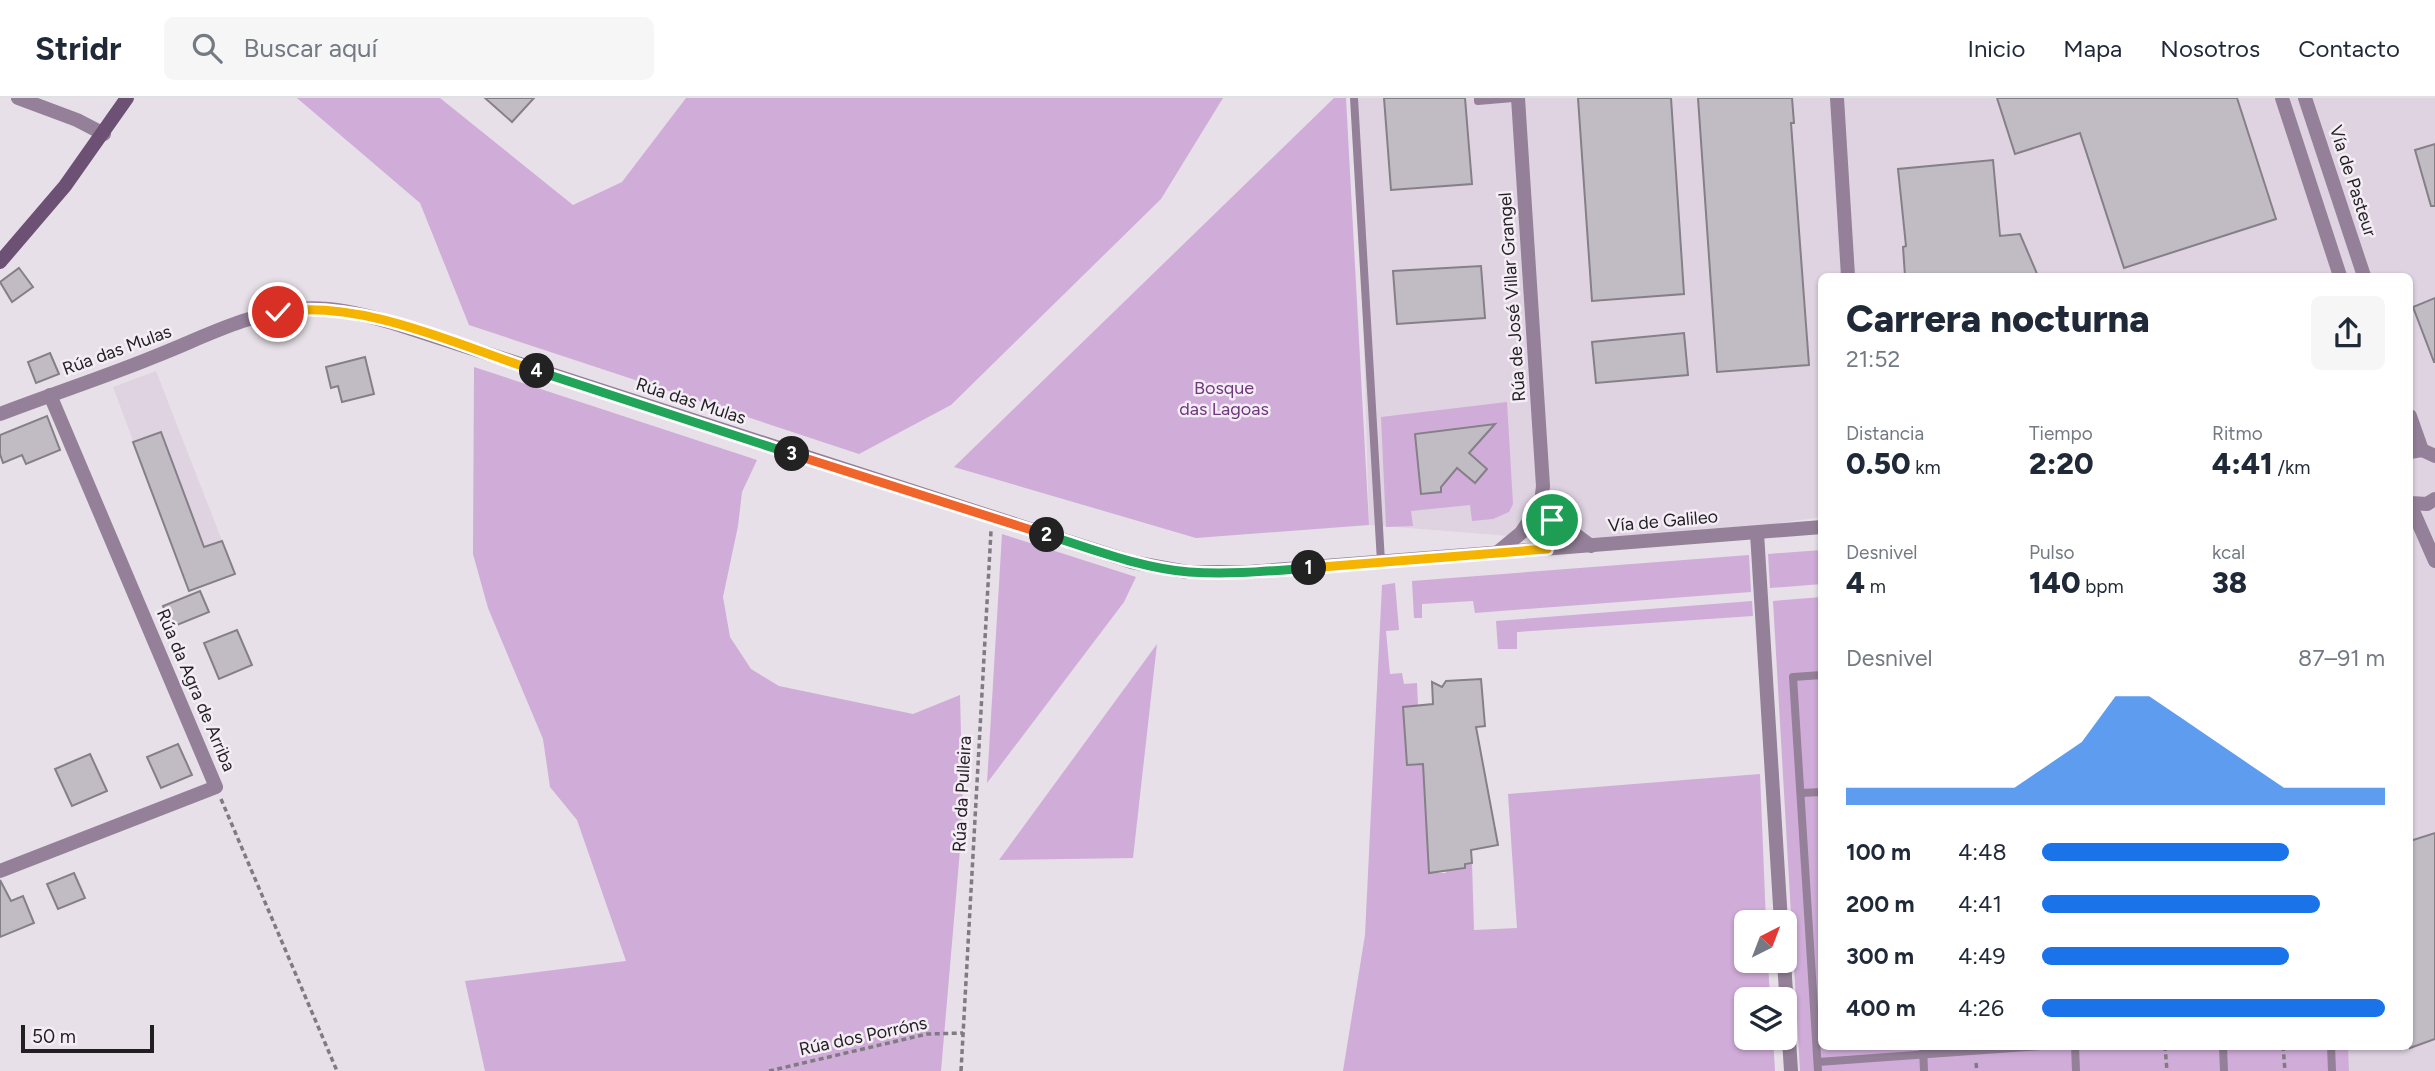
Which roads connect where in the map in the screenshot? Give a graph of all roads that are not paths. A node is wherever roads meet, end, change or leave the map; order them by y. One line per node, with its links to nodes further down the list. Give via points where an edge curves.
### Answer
1 (18, 98): 10 (street)
2 (127, 98): 10 (main road)
3 (1354, 98): 29 (lane)
4 (1478, 98): 5 (lane)
5 (1513, 98)
6 (1518, 98): 19 (street, Rúa de José Villar Grangel)
7 (1837, 98): 12 (street)
8 (2282, 98): 13 (street)
9 (2305, 98): 14 (street, Vía de Pasteur)
10 (104, 134): 11 (main road)
11 (0, 261)
12 (1848, 273)
13 (2339, 273)
14 (2363, 273)
15 (50, 395): 16 (street, Rúa das Mulas); 29 (street, Rúa das Mulas, via 257,317 299,309 344,311 1132,562 1187,572); 33 (street, Rúa da Agra de Arriba, via 216,787)
16 (0, 414)
17 (2413, 425): 18 (street)
18 (2422, 453)
19 (1544, 495): 25 (street, Rúa de José Villar Grangel, via 1563,526); 26 (street, Rúa de José Villar Grangel, via 1538,527); 27 (street, via 1521,533)
20 (2435, 499): 21 (street)
21 (2413, 504)
22 (2413, 511): 28 (street)
23 (1818, 525): 24 (street, Vía de Galileo)
24 (1757, 533): 25 (street, Vía de Galileo); 34 (street)
25 (1591, 546): 26 (street, Vía de Galileo)
26 (1547, 549): 27 (street, Vía de Galileo)
27 (1499, 552): 29 (street, Vía de Galileo)
28 (2435, 561)
29 (1381, 562)
30 (1818, 675): 32 (lane, via 1793,677)
31 (1818, 792): 32 (lane)
32 (1801, 793): 35 (lane)
33 (0, 871)
34 (1780, 910)
35 (1811, 932): 36 (lane); 43 (lane)
36 (1818, 932)
37 (1785, 973): 44 (street)
38 (1947, 1050): 42 (lane)
39 (2075, 1050): 46 (lane)
40 (2223, 1050): 47 (lane)
41 (2331, 1050): 48 (lane)
42 (1923, 1051): 43 (lane); 45 (lane)
43 (1818, 1066)
44 (1791, 1071)
45 (1924, 1071)
46 (2076, 1071)
47 (2224, 1071)
48 (2332, 1071)

